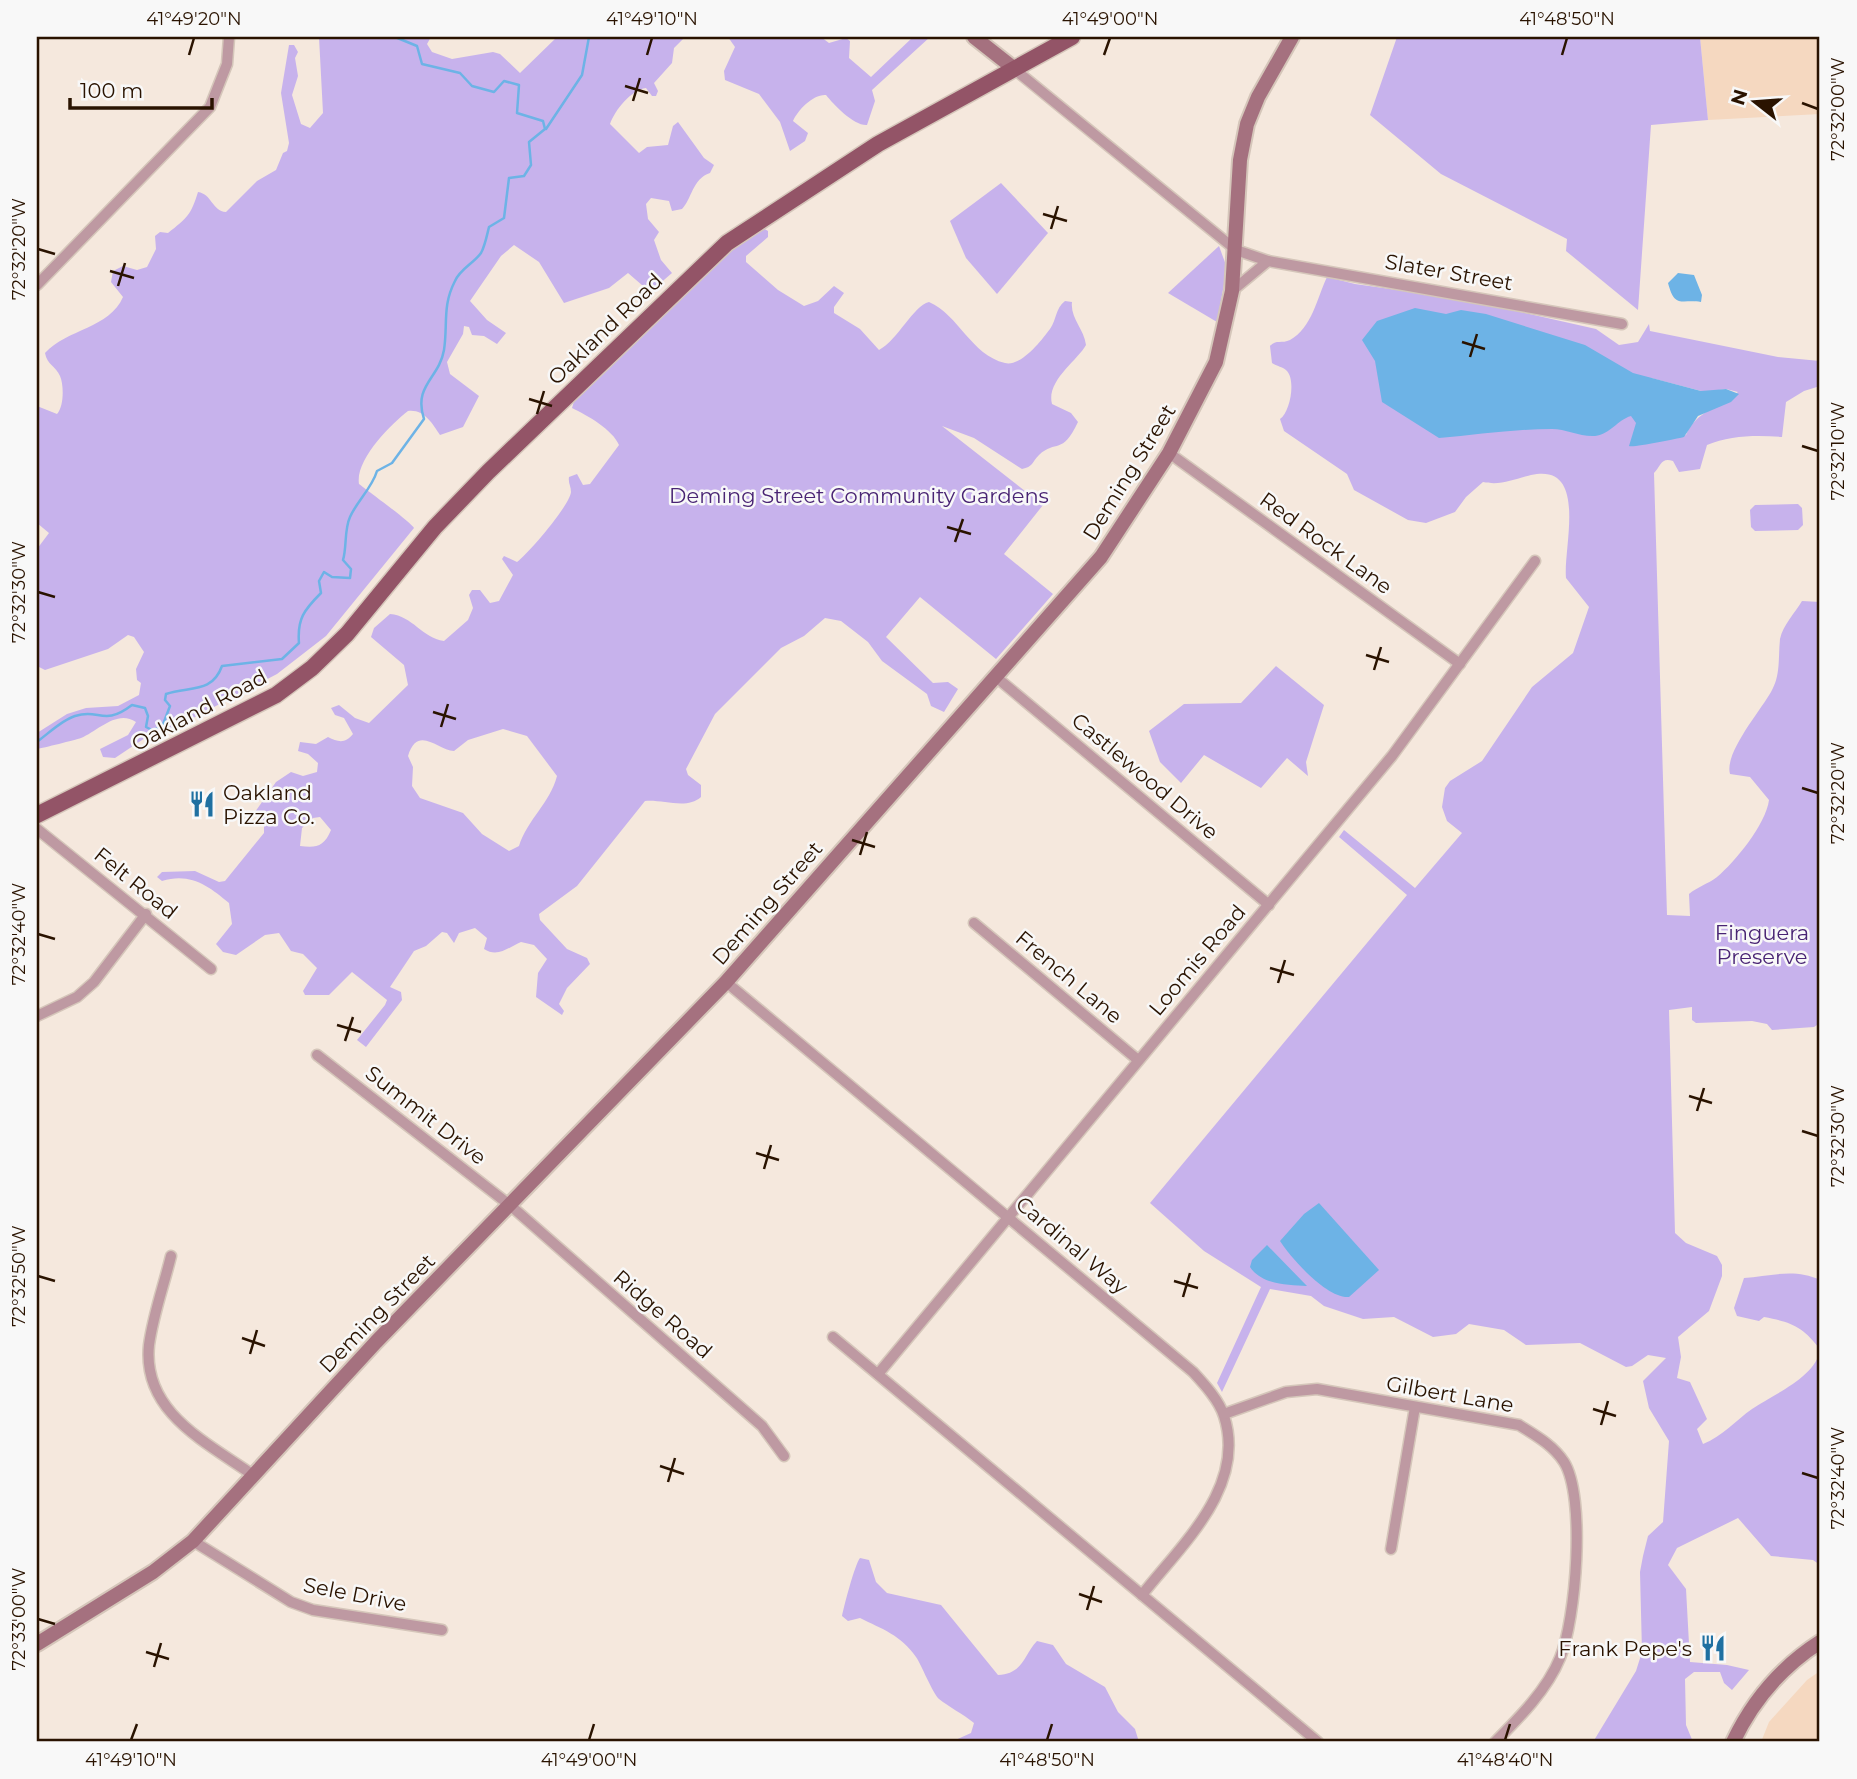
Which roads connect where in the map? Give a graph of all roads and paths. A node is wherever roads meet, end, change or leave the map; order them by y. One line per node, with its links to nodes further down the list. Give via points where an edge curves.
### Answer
1 (229, 37): 8 (street, via 227,64 209,107)
2 (974, 37): 5 (street)
3 (1072, 37): 5 (main road, Oakland Road)
4 (1292, 37): 6 (street, Deming Street, via 1247,124 1235,211)
5 (1012, 67): 6 (street, Slater Street); 15 (main road, Oakland Road, via 834,172 727,243 488,472 312,668 240,715)
6 (1236, 250): 7 (street, Slater Street); 9 (street, Deming Street)
7 (1268, 261): 9 (street); 10 (street, Slater Street)
8 (37, 285)
9 (1232, 291): 11 (street, Deming Street, via 1216,362)
10 (1622, 324)
11 (1169, 453): 13 (street, Red Rock Lane); 14 (street, Deming Street, via 1101,557)
12 (1535, 561): 13 (street, Loomis Road)
13 (1460, 664): 17 (street, Loomis Road, via 1392,756)
14 (996, 677): 17 (street, Castlewood Drive); 21 (street, Deming Street)
15 (37, 815)
16 (37, 829): 18 (street, Felt Road)
17 (1269, 905): 24 (street, Loomis Road)
18 (146, 914): 20 (street, Felt Road); 22 (street, via 94,982 77,997)
19 (975, 923): 24 (street, French Lane)
20 (211, 969)
21 (726, 982): 25 (street, Deming Street); 26 (street, Cardinal Way)
22 (37, 1016)
23 (317, 1055): 25 (street, Summit Drive)
24 (1138, 1060): 26 (street, Loomis Road)
25 (511, 1206): 32 (street, Ridge Road, via 762,1426); 33 (street, Deming Street)
26 (1007, 1216): 29 (street, Loomis Road); 31 (street, Cardinal Way, via 1193,1372)
27 (171, 1256): 33 (street, via 149,1345 150,1379 160,1402 179,1424)
28 (833, 1337): 29 (street)
29 (878, 1374): 36 (street)
30 (1415, 1407): 31 (street, Gilbert Lane, via 1317,1389 1286,1392); 35 (street); 41 (street, Gilbert Lane, via 1519,1425 1544,1440 1565,1463 1573,1495 1576,1598 1570,1632 1548,1681)
31 (1224, 1415): 36 (street, via 1227,1462 1213,1504)
32 (784, 1456)
33 (253, 1475): 34 (street, Deming Street)
34 (193, 1541): 37 (street, Sele Drive, via 291,1602 313,1610); 39 (street, Deming Street, via 153,1573)
35 (1391, 1549)
36 (1142, 1595): 40 (street)
37 (442, 1629)
38 (1820, 1642): 42 (street, via 1770,1684)
39 (37, 1644)
40 (1318, 1742)
41 (1495, 1742)
42 (1733, 1742)

